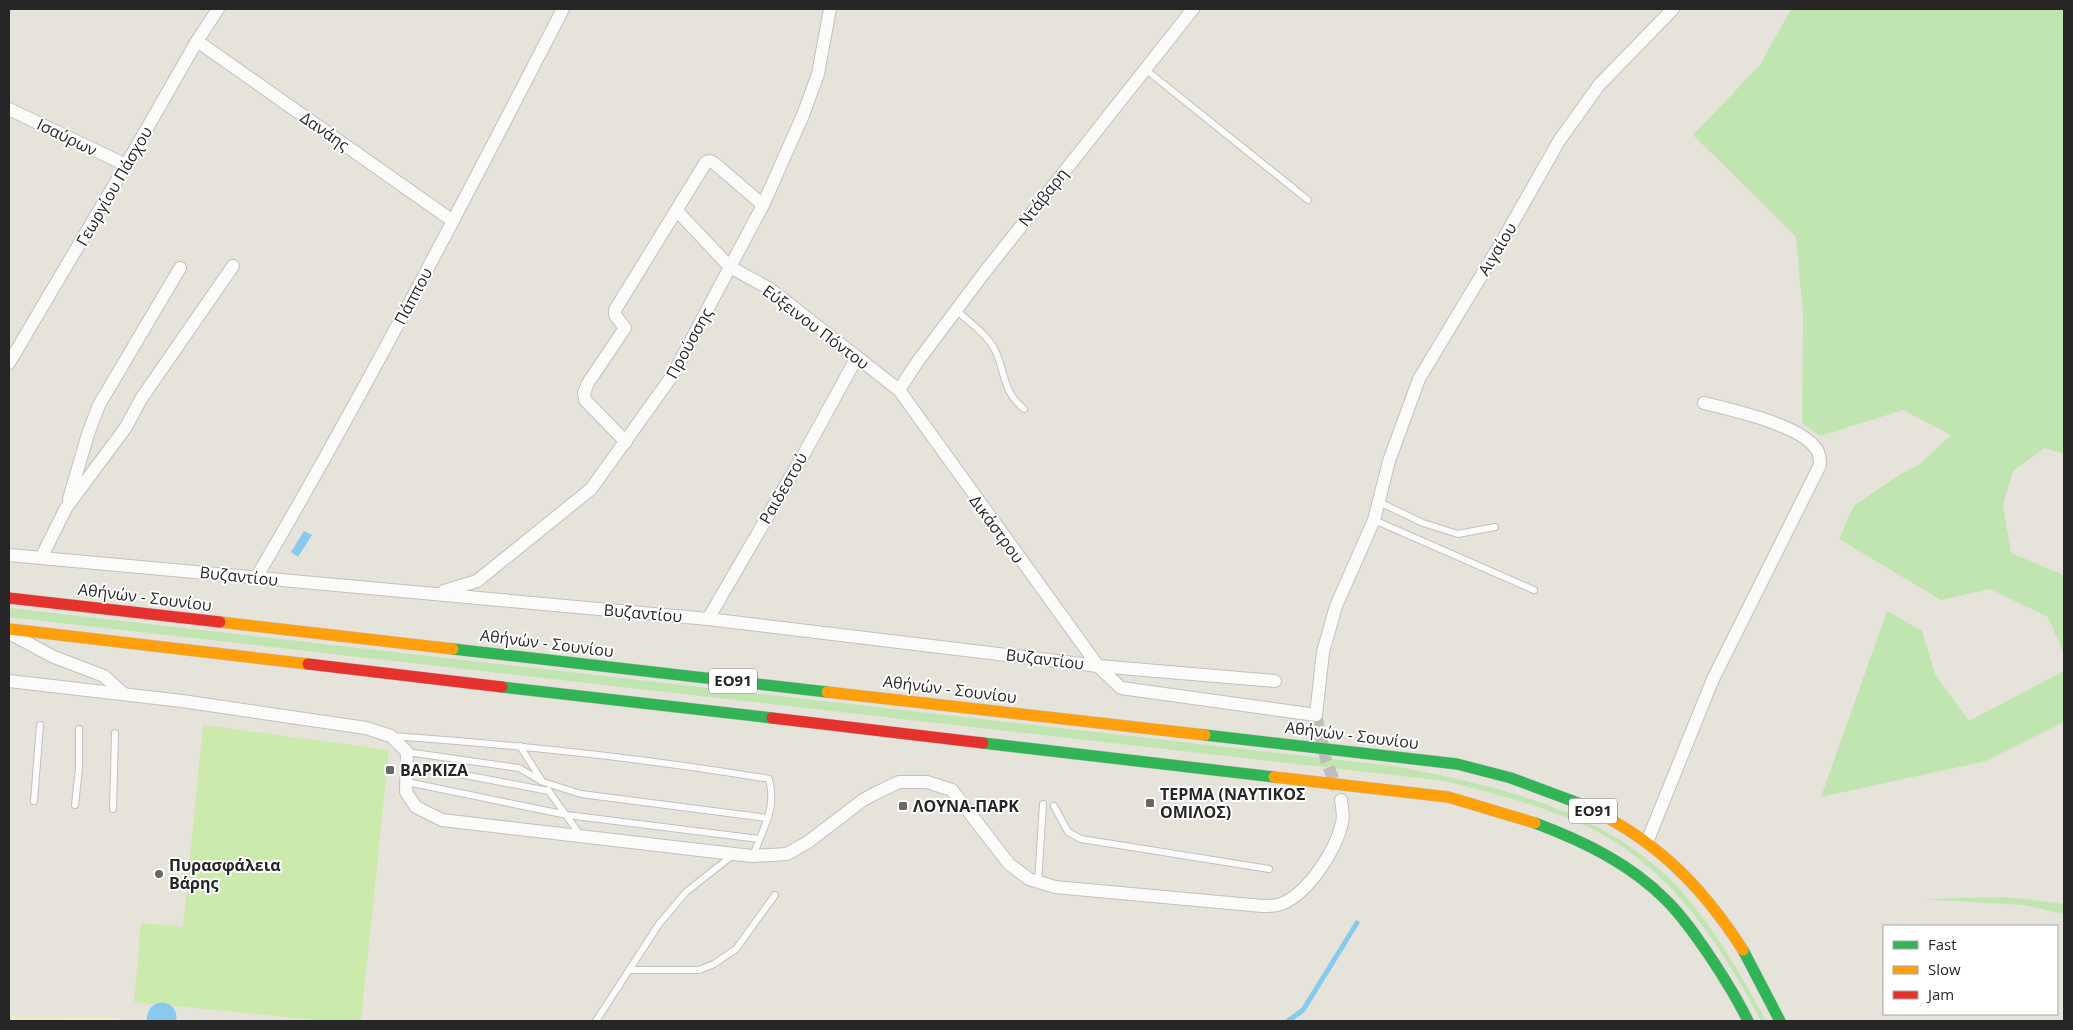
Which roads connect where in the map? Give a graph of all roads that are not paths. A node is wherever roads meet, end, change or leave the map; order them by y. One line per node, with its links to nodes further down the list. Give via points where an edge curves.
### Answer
1 (218, 9): 6 (street, Γεωργίου Πάσχου)
2 (563, 9): 13 (street, Πάππου)
3 (830, 9): 11 (street, Προύσσης, via 818,74)
4 (1193, 9): 7 (street, Ντάβαρη)
5 (1673, 9): 24 (street, Αιγαίου, via 1599,85 1558,141 1419,378)
6 (197, 41): 9 (street, Γεωργίου Πάσχου); 13 (street, Δανάης)
7 (1144, 68): 10 (lane); 17 (street, Ντάβαρη)
8 (9, 109): 9 (street, Ισαύρων)
9 (126, 166): 18 (street, Γεωργίου Πάσχου)
10 (1308, 200)
11 (763, 204): 12 (street, via 710,161 706,162); 15 (street, Προύσσης)
12 (677, 211): 15 (street, Εύξεινου Πόντου); 23 (street, via 615,310 625,328 584,393 585,400)
13 (453, 220): 30 (street, Πάππου, via 324,463)
14 (233, 266): 25 (street, via 141,399 126,428)
15 (730, 267): 19 (street, Εύξεινου Πόντου, via 770,289); 23 (street, Προύσσης, via 672,376)
16 (180, 268): 25 (street, via 99,405)
17 (956, 310): 20 (street, Ντάβαρη); 22 (lane, via 981,332 994,349 1013,400)
18 (11, 354)
19 (857, 357): 20 (street, Εύξεινου Πόντου); 34 (street, Ραιδεστού)
20 (899, 390): 37 (street, Δικάστρου)
21 (1704, 403): 61 (street, via 1792,430 1818,450 1820,465 1713,679)
22 (1024, 409)
23 (626, 442): 32 (street, Προύσσης, via 591,489 477,581)
24 (1378, 502): 26 (street, Αιγαίου); 27 (lane, via 1423,523 1458,534)
25 (66, 508): 29 (street)
26 (1374, 520): 31 (lane); 37 (street, Δικάστρου, via 1336,606 1323,652 1316,715 1121,688)
27 (1495, 527)
28 (9, 555): 29 (street, Βυζαντίου)
29 (41, 558): 30 (street, Βυζαντίου)
30 (256, 578): 32 (street, Βυζαντίου)
31 (1534, 590)
32 (437, 593): 34 (street, Βυζαντίου)
33 (9, 598): 61 (main road, Αθήνών - Σουνίου / ΕΟ91, via 1457,764 1562,796)
34 (708, 619): 37 (street, Βυζαντίου)
35 (9, 629): 69 (main road, ΕΟ91, via 1448,797 1549,828 1595,848 1632,870 1688,925)
36 (9, 633): 40 (street, via 54,657 99,673)
37 (1098, 666): 39 (street, Βυζαντίου)
38 (9, 681): 40 (street)
39 (1275, 682)
40 (124, 694): 44 (street, via 366,728)
41 (40, 725): 52 (lane)
42 (80, 729): 54 (lane)
43 (115, 733): 56 (lane)
44 (391, 736): 45 (lane); 46 (street)
45 (520, 746): 49 (lane); 58 (lane, via 768,778 772,793)
46 (407, 752): 47 (street); 49 (lane, via 519,768)
47 (406, 767): 48 (street); 50 (lane)
48 (407, 782): 57 (lane); 59 (street, via 406,792 416,807 442,820)
49 (543, 782): 50 (lane); 58 (lane, via 581,794)
50 (549, 791): 57 (lane)
51 (1341, 800): 65 (street, via 1343,821 1321,867 1299,894 1281,904 1262,906)
52 (34, 801)
53 (1043, 804): 65 (lane)
54 (75, 805)
55 (1054, 806): 64 (lane, via 1068,832 1081,839)
56 (114, 809)
57 (567, 815): 59 (lane); 60 (lane)
58 (768, 818): 60 (lane)
59 (581, 836): 62 (street)
60 (759, 839): 63 (lane)
61 (1647, 842): 70 (main road, Αθήνών - Σουνίου / ΕΟ91, via 1676,866 1706,898 1764,985)
62 (734, 854): 63 (street); 67 (lane, via 686,892 659,924)
63 (752, 856): 65 (street, via 787,854 876,793 899,782 927,782 952,790 1009,864)
64 (1268, 869)
65 (1038, 882)
66 (775, 895): 67 (lane, via 736,949 714,964 698,970)
67 (629, 970): 68 (lane)
68 (596, 1021)
69 (1748, 1021)
70 (1780, 1021)

